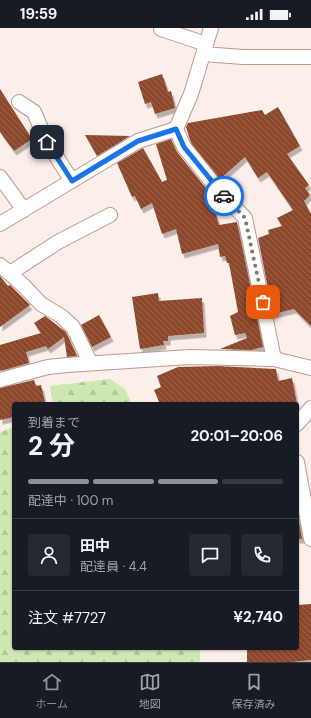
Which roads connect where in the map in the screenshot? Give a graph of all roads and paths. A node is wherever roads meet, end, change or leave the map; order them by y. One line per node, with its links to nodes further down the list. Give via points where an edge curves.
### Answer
1 (161, 28): 3 (street)
2 (211, 28): 3 (street)
3 (205, 49): 4 (street, via 243,57); 6 (street, via 191,94)
4 (311, 57)
5 (19, 102): 8 (street, via 34,112 47,142)
6 (176, 129): 8 (street, via 138,141); 13 (street, via 184,147 220,192 245,218)
7 (0, 177): 9 (street)
8 (72, 181): 9 (street)
9 (24, 210): 11 (street)
10 (110, 215): 12 (street)
11 (0, 224)
12 (5, 269): 14 (street, via 41,304 73,327)
13 (274, 360): 14 (street, via 190,357); 15 (street)
14 (90, 362): 16 (street, via 48,368)
15 (311, 368)
16 (0, 380)
17 (299, 469): 18 (street)
18 (307, 497): 19 (street)
19 (311, 539): 20 (street)
20 (311, 544)

